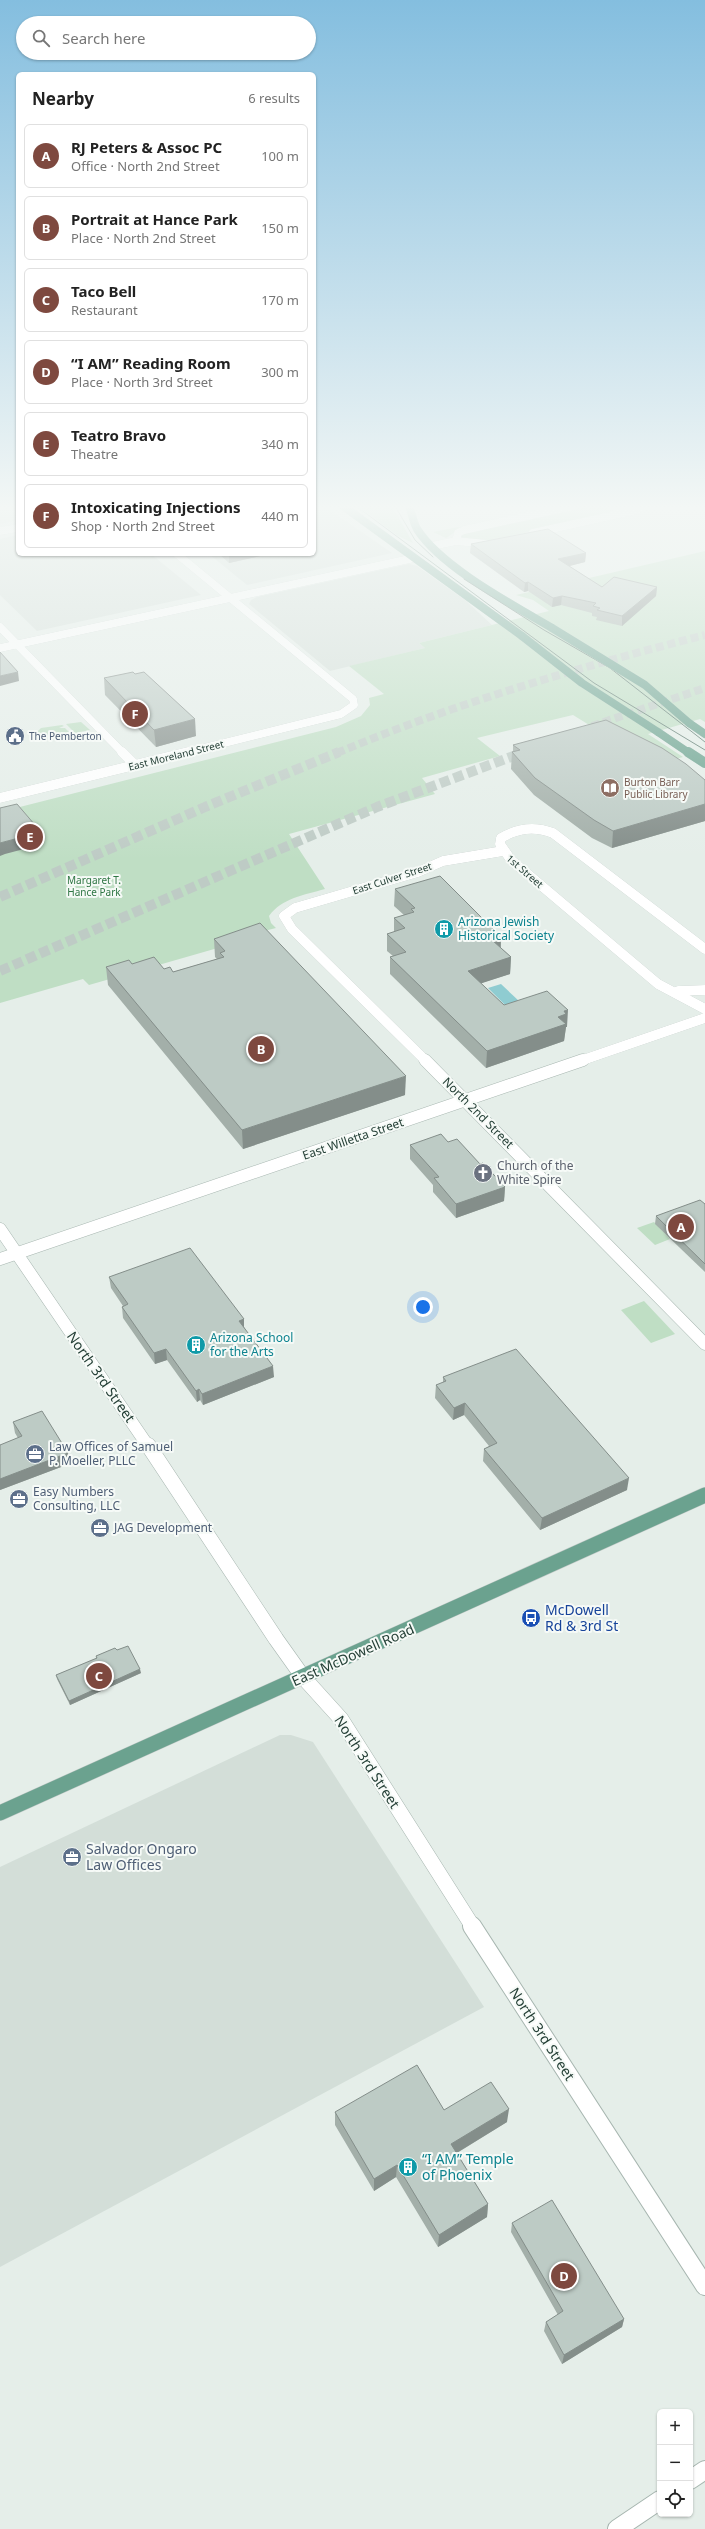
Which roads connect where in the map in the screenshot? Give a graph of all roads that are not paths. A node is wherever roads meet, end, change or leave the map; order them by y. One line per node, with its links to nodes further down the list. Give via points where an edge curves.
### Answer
1 (113, 624): 6 (street)
2 (262, 624): 10 (street, East Moreland Street, via 353,699 354,705 351,709 341,714)
3 (505, 624): 9 (main road, bridge, via 582,683)
4 (546, 624): 8 (main road, bridge, via 645,685)
5 (0, 627): 6 (street)
6 (17, 645): 7 (street); 10 (street)
7 (0, 648)
8 (705, 734)
9 (705, 763)
10 (135, 765): 11 (street, East Moreland Street)
11 (0, 798)
12 (503, 851): 13 (street, East Culver Street, via 443,861 418,872 295,908); 14 (street, 1st Street, via 501,838 516,831 537,828 553,833); 16 (street, 1st Street, via 658,984)
13 (284, 916): 19 (street, North 2nd Street, via 292,929)
14 (705, 949)
15 (705, 990): 16 (street, 1st Street)
16 (675, 991): 17 (street, 1st Street)
17 (705, 1009)
18 (705, 1018): 19 (street, East Willetta Street)
19 (466, 1100): 21 (street, East Willetta Street); 23 (street, North 2nd Street)
20 (0, 1229): 21 (street, North 3rd Street)
21 (16, 1254): 22 (street, East Willetta Street); 25 (street, North 3rd Street, via 142,1436)
22 (0, 1259)
23 (705, 1344)
24 (705, 1495): 25 (main road, East McDowell Road)
25 (303, 1677): 26 (main road, East McDowell Road); 27 (street, North 3rd Street, via 341,1719)
26 (0, 1813)
27 (705, 2286)
28 (705, 2470): 29 (street)
29 (693, 2478)
30 (657, 2502): 31 (street)
31 (617, 2529)

